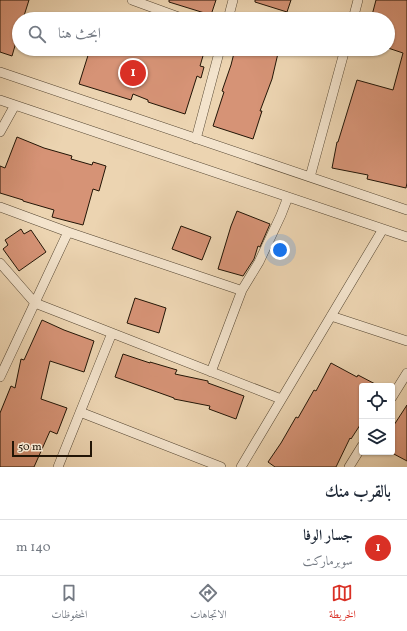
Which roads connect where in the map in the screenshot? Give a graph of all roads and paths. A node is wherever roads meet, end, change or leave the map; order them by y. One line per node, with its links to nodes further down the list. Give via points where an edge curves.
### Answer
1 (132, 0): 4 (street)
2 (233, 0): 5 (street)
3 (358, 0): 6 (street)
4 (165, 12)
5 (230, 12)
6 (355, 12)
7 (218, 56): 13 (street)
8 (343, 56): 14 (street)
9 (0, 72): 13 (street)
10 (0, 100): 11 (street)
11 (15, 104): 12 (street); 15 (street)
12 (0, 132)
13 (196, 139): 14 (street)
14 (310, 177): 17 (street)
15 (288, 197): 18 (street); 27 (street, via 259,262 242,290)
16 (0, 207): 19 (street)
17 (407, 210)
18 (383, 229): 20 (street); 24 (street)
19 (68, 232): 22 (street); 23 (street)
20 (407, 237)
21 (0, 263): 23 (street)
22 (237, 289)
23 (35, 303): 25 (street); 29 (street)
24 (331, 316): 26 (street); 31 (street)
25 (112, 333): 27 (street); 32 (street)
26 (407, 341)
27 (211, 372): 31 (street)
28 (407, 373): 30 (street)
29 (0, 377)
30 (395, 392)
31 (281, 399): 36 (street)
32 (80, 412): 34 (street); 35 (street)
33 (359, 451): 37 (street)
34 (58, 467)
35 (222, 467)
36 (240, 467)
37 (349, 467)

